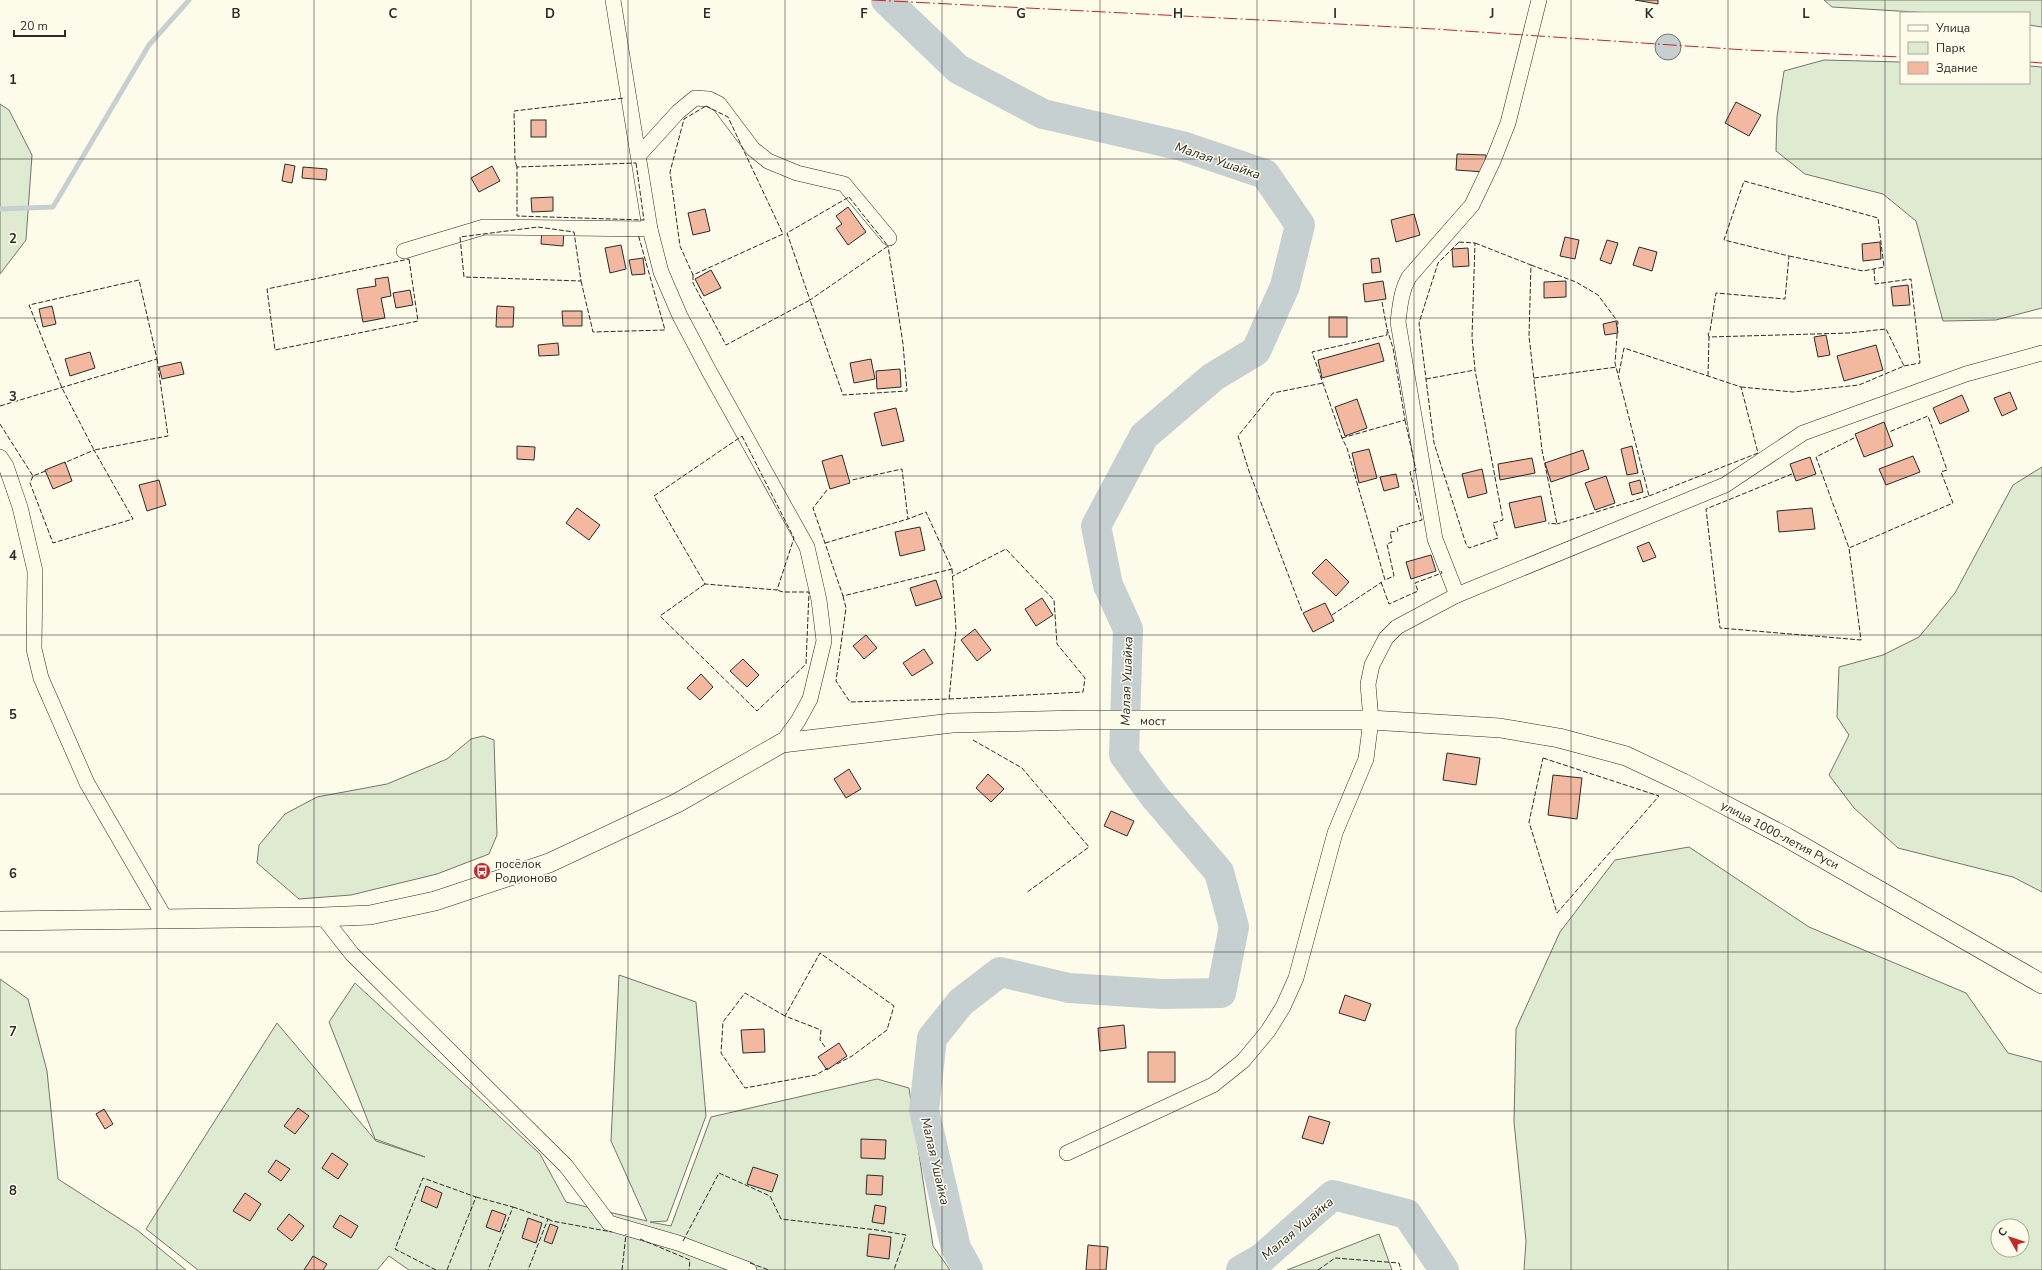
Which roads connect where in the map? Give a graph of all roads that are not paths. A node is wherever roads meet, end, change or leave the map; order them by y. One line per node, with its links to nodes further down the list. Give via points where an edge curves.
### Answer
1 (613, 0): 3 (street)
2 (1539, 0): 9 (street, via 1508,123 1493,161 1472,205 1409,277 1400,300 1398,322 1435,539)
3 (639, 155): 4 (street); 5 (street, via 678,112 695,98 709,99 719,104 753,149 768,161 797,173 844,184)
4 (650, 229): 6 (street, via 484,227); 11 (street, via 661,272 680,316 807,547 819,600 824,641 810,699)
5 (889, 238)
6 (404, 251)
7 (2042, 353): 9 (street, via 1966,374 1803,433 1725,485)
8 (0, 456): 13 (street, via 20,507 35,571 34,649 40,678 87,784)
9 (1457, 596): 10 (street, via 1397,628 1386,638 1372,665 1368,684)
10 (1371, 720): 11 (street, мост, via 1078,720 952,723); 15 (street, улица 1000-летия Руси, via 1500,728 1559,738 1626,756 1683,782 1853,874); 16 (street, via 1366,759 1335,834 1296,978 1283,1007 1268,1031 1243,1061 1213,1085)
11 (782, 743): 12 (street, via 677,803 549,863 434,901 370,915)
12 (323, 917): 13 (street); 17 (street, via 352,954 566,1166 609,1223 678,1243)
13 (165, 918): 14 (street)
14 (0, 921)
15 (2042, 984)
16 (1067, 1153)
17 (749, 1270)

